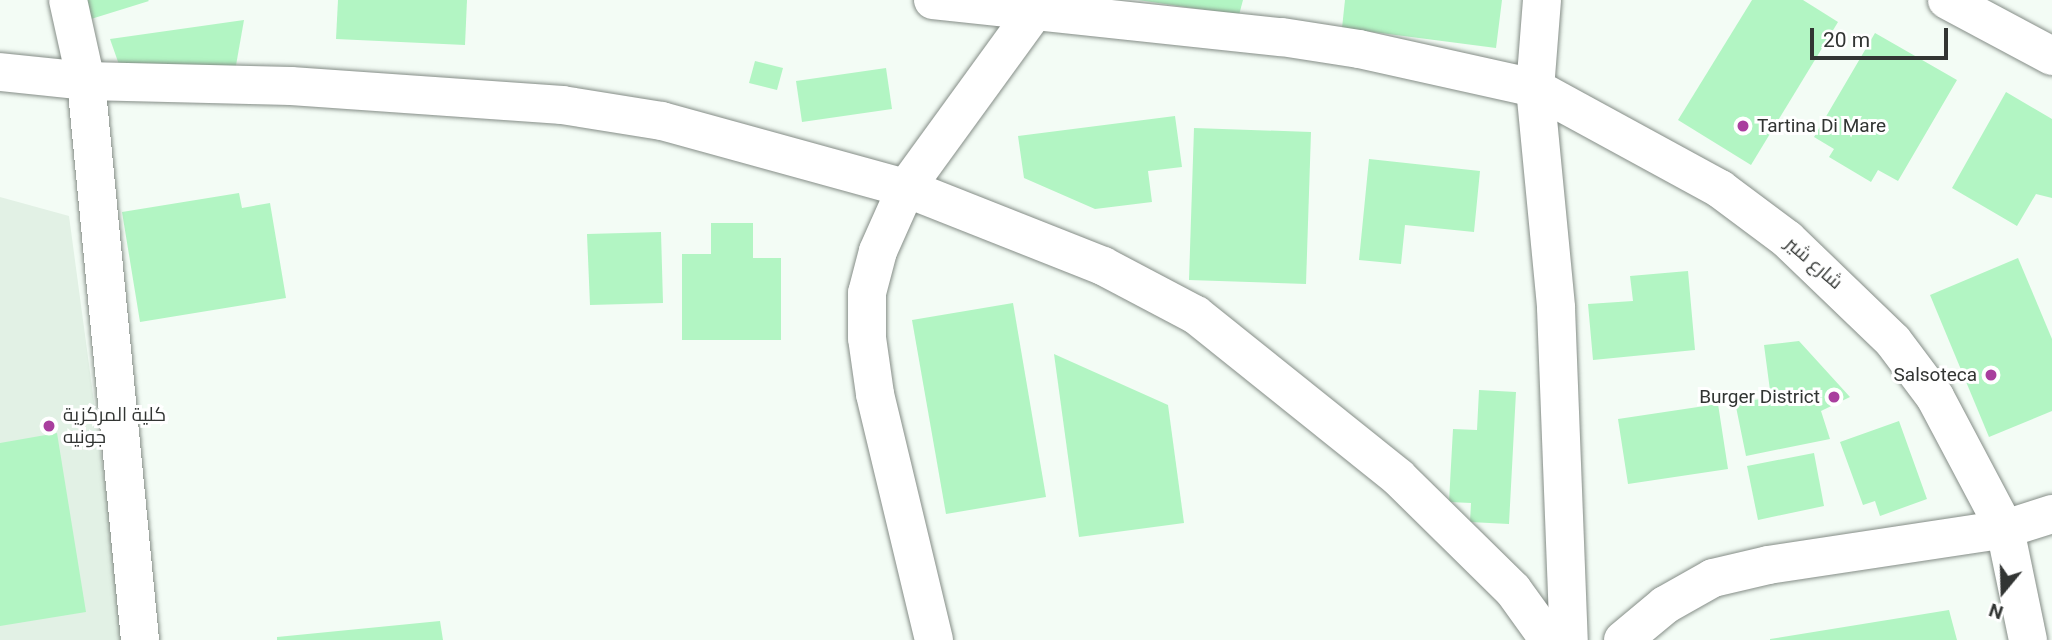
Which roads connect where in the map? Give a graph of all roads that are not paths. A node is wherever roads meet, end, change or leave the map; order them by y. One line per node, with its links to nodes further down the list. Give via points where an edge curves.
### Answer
1 (68, 0): 8 (street)
2 (933, 0): 5 (street, شارع شير)
3 (1542, 0): 9 (street)
4 (1947, 0): 6 (street)
5 (1033, 13): 9 (street, شارع شير, via 1359,48); 10 (street)
6 (2052, 57)
7 (0, 72): 8 (street)
8 (86, 81): 10 (street, via 291,86 562,105 730,136); 13 (street)
9 (1535, 88): 12 (street, شارع شير, via 1720,189 1843,288 1893,341 1935,397); 16 (street, via 1556,308)
10 (906, 188): 14 (street, via 878,251 867,293 867,338 875,394); 15 (street, via 1103,266 1196,315 1398,477 1513,590)
11 (2052, 514): 12 (street)
12 (2005, 528): 17 (street, via 1768,565 1713,578 1665,605); 18 (street, شارع شير)
13 (139, 640)
14 (934, 640)
15 (1549, 640)
16 (1569, 640)
17 (1623, 640)
18 (2028, 640)

